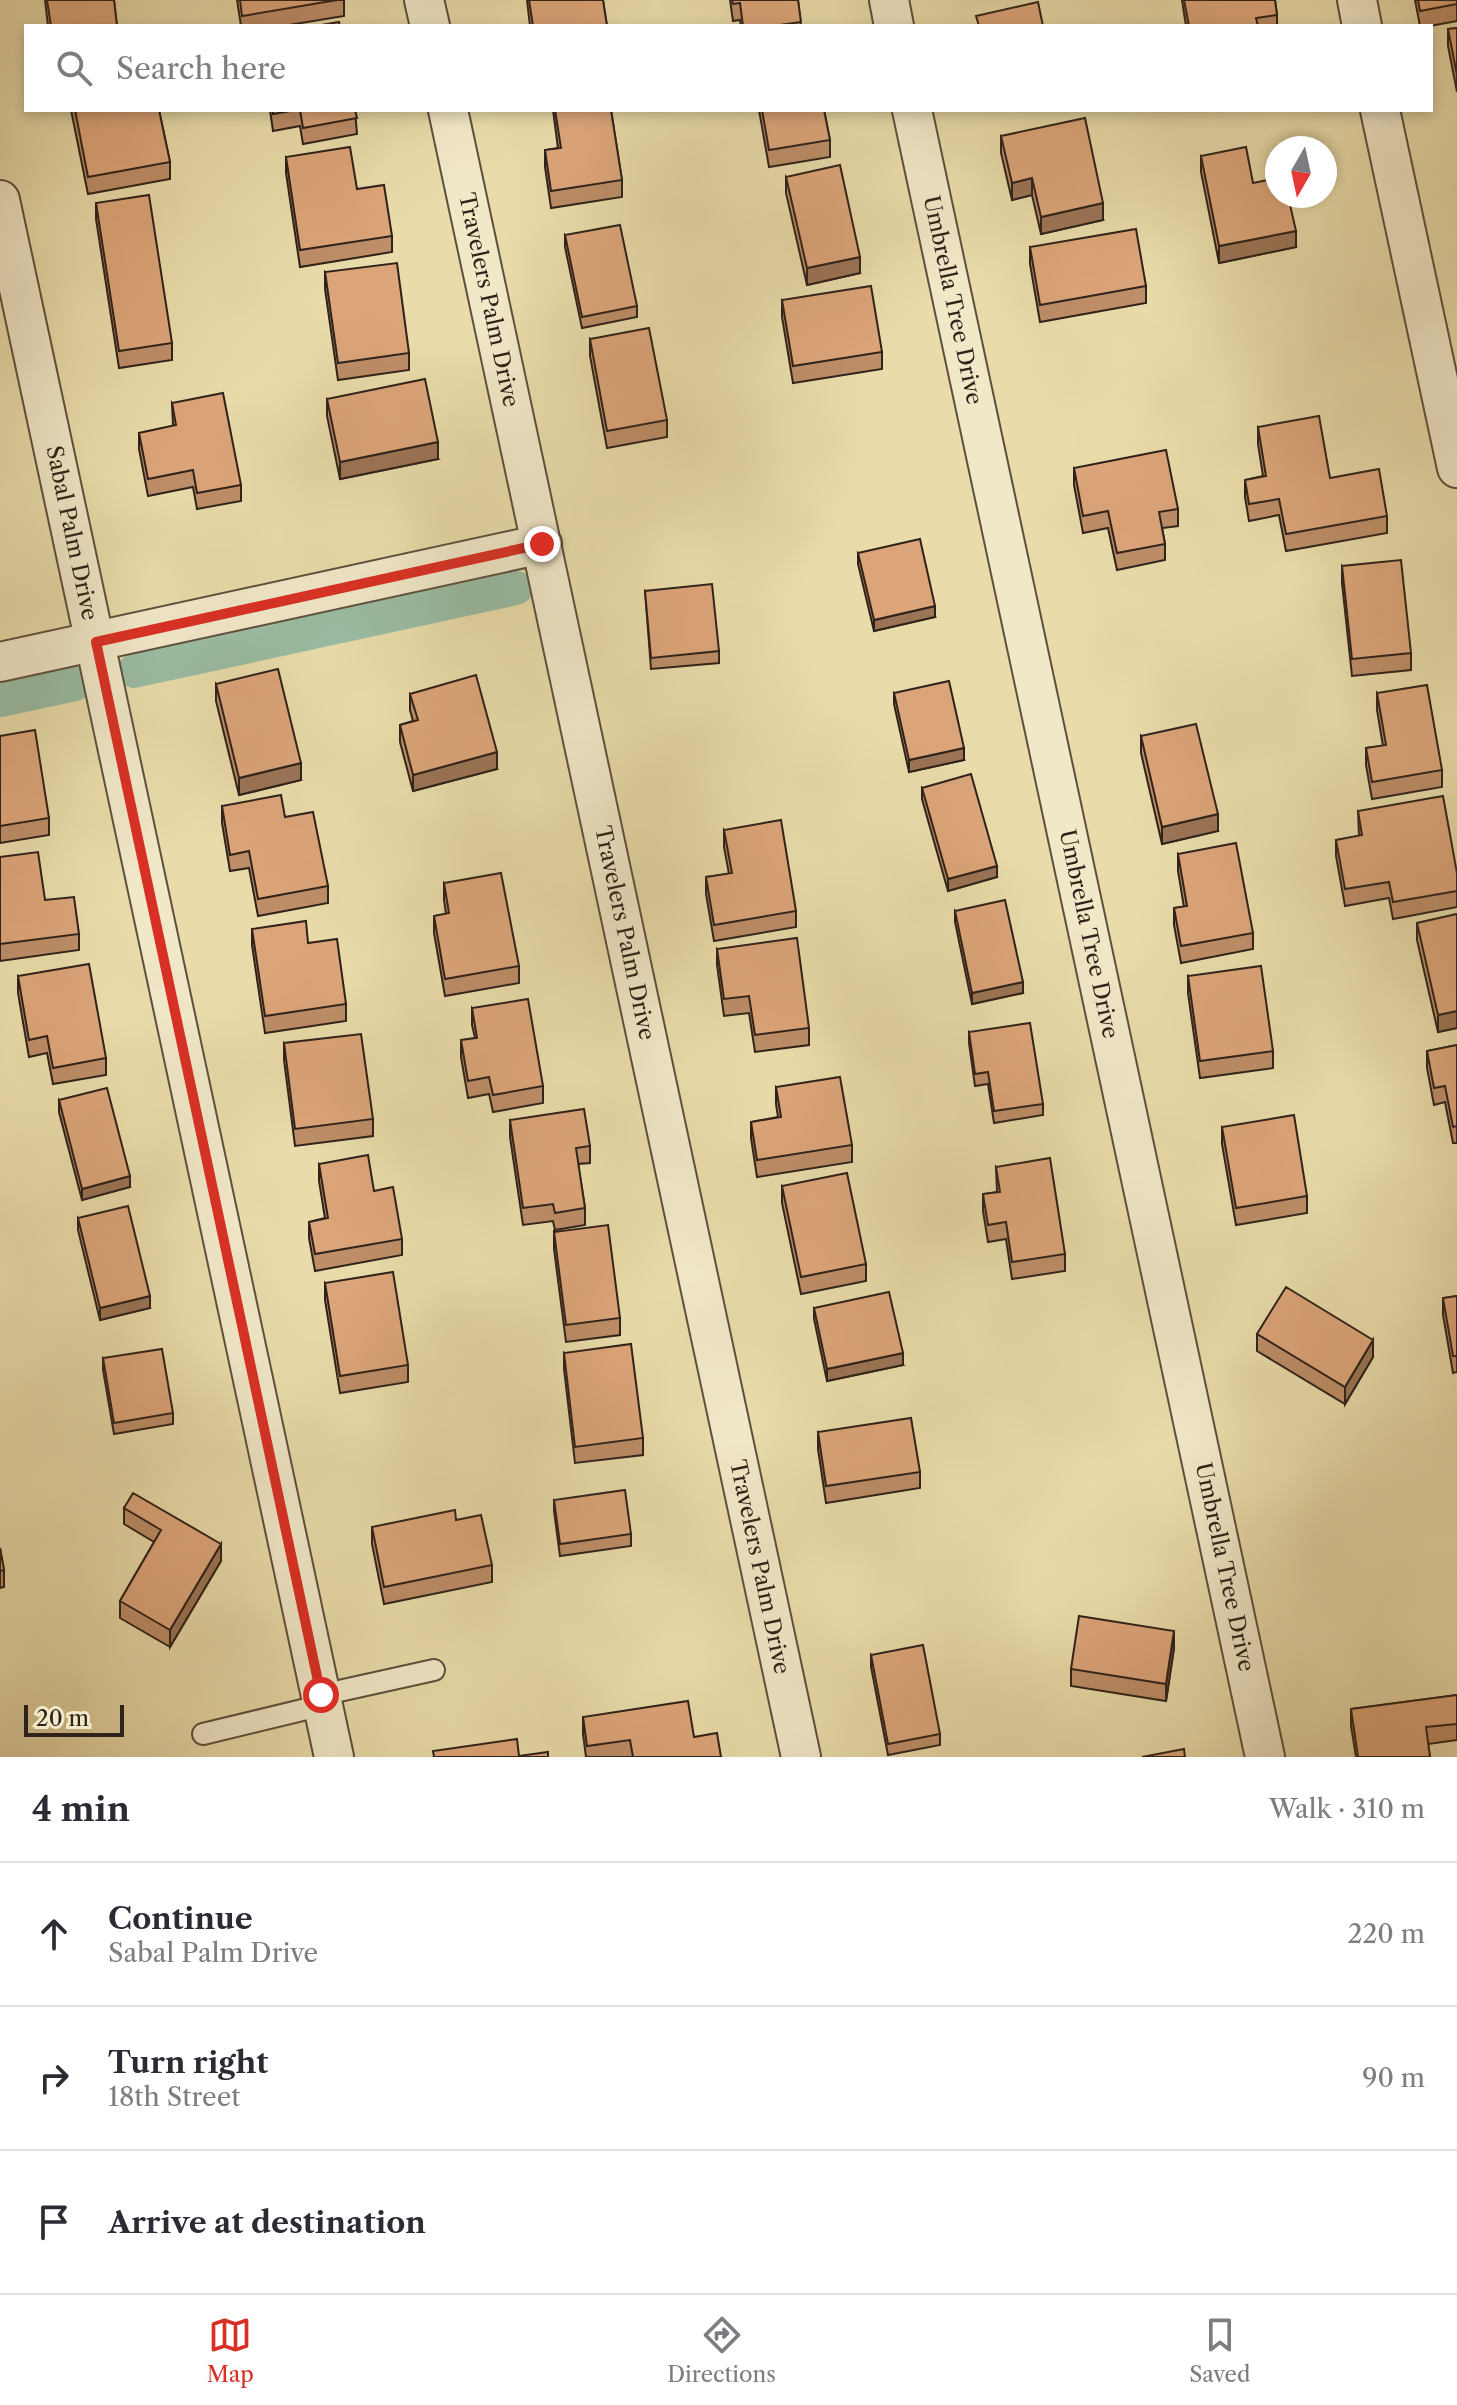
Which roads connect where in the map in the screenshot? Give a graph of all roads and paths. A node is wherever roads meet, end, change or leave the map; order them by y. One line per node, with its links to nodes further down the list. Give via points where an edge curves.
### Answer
1 (424, 0): 4 (street)
2 (889, 0): 5 (street)
3 (1357, 0): 6 (street)
4 (430, 24)
5 (894, 24)
6 (1362, 24)
7 (448, 112): 12 (street, Travelers Palm Drive)
8 (912, 112): 20 (street, Umbrella Tree Drive)
9 (1380, 112): 11 (street)
10 (0, 200): 13 (street, Sabal Palm Drive)
11 (1457, 468)
12 (542, 544): 13 (street); 19 (street, Travelers Palm Drive)
13 (96, 642): 14 (street); 16 (street, Sabal Palm Drive)
14 (0, 662)
15 (434, 1670): 16 (lane)
16 (322, 1700): 17 (lane); 18 (street, Sabal Palm Drive)
17 (203, 1734)
18 (334, 1757)
19 (801, 1757)
20 (1265, 1757)

